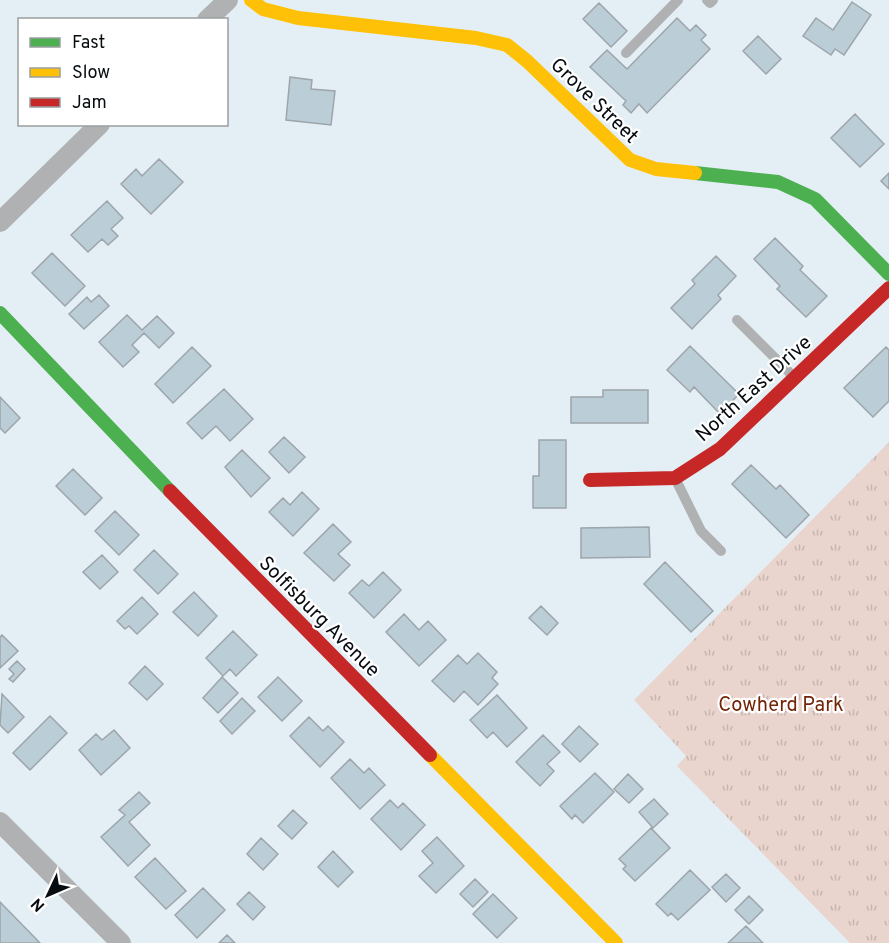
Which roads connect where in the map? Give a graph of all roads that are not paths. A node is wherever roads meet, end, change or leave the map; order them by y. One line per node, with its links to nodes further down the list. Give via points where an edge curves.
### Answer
1 (228, 0): 6 (street)
2 (251, 0): 10 (street, Grove Street, via 263,9 298,18 507,45 630,160 656,169 778,182 816,199)
3 (678, 0): 7 (lane)
4 (707, 0): 5 (lane)
5 (712, 0)
6 (209, 18)
7 (627, 53)
8 (98, 126): 9 (street)
9 (0, 222)
10 (889, 274)
11 (889, 288): 14 (street, North East Drive)
12 (0, 313): 20 (street, Solfisburg Avenue, via 224,547)
13 (737, 320): 14 (lane)
14 (795, 378): 15 (street, North East Drive, via 720,449)
15 (675, 478): 16 (street); 17 (lane, via 701,531)
16 (590, 480)
17 (721, 551)
18 (0, 822): 19 (street)
19 (121, 943)
20 (616, 943)

